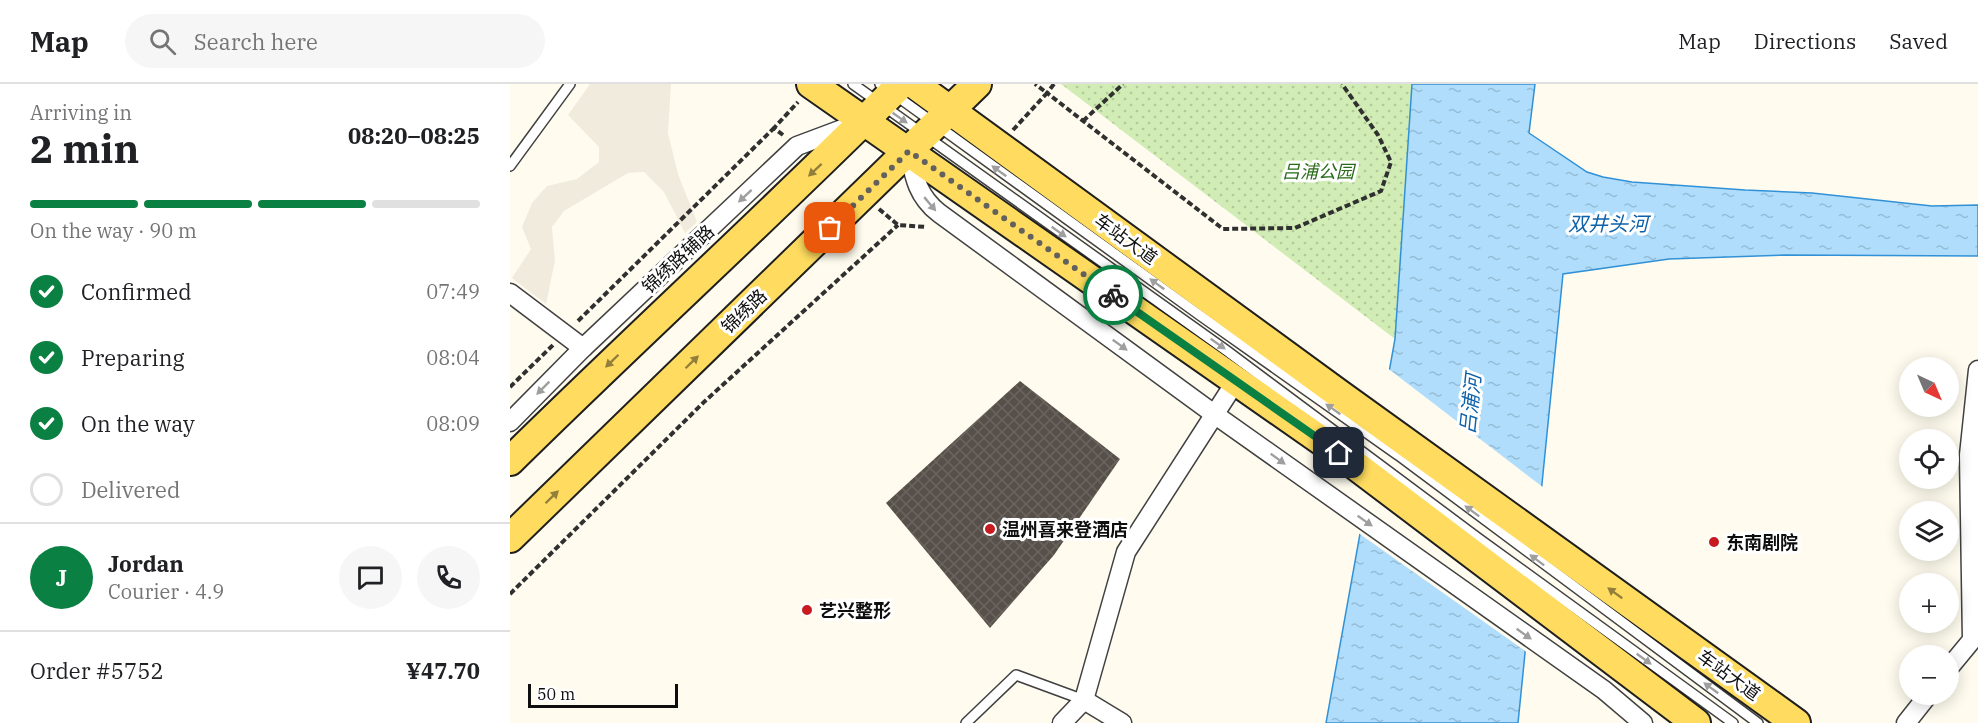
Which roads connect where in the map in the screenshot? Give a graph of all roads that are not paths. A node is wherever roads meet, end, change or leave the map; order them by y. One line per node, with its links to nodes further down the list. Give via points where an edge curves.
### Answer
1 (570, 84): 7 (lane)
2 (811, 84): 5 (main road, 车站大道)
3 (853, 84): 5 (lane)
4 (977, 84): 6 (main road, 锦绣路)
5 (888, 95): 6 (main road, 车站大道, one-way to 6); 6 (main road, 车站大道); 9 (street, 锦绣路辅路, one-way to 9, via 797,146); 14 (main road, one-way to 14)
6 (929, 130): 11 (main road, 车站大道); 12 (street, one-way to 12, via 916,185 931,207); 15 (main road, 锦绣路, one-way to 6); 24 (lane, one-way to 24); 25 (lane, one-way to 6, via 1398,455); 26 (main road, 车站大道, one-way to 6, via 1338,394)
7 (510, 166)
8 (510, 293): 9 (street)
9 (583, 348): 13 (street, 锦绣路辅路, one-way to 13)
10 (1978, 370): 16 (street, via 1969,455 1972,640)
11 (1236, 381): 12 (street); 23 (main road, 车站大道, via 1339,453)
12 (1214, 414): 17 (street, via 1126,552); 22 (street, one-way to 22, via 1604,690)
13 (510, 422)
14 (510, 461)
15 (510, 538)
16 (1959, 656)
17 (1084, 700): 19 (lane, via 1016,675); 20 (street); 21 (street)
18 (1920, 705): 27 (street)
19 (966, 723)
20 (1062, 723)
21 (1122, 723)
22 (1643, 723)
23 (1696, 723)
24 (1733, 723)
25 (1758, 723)
26 (1796, 723)
27 (1906, 723)

